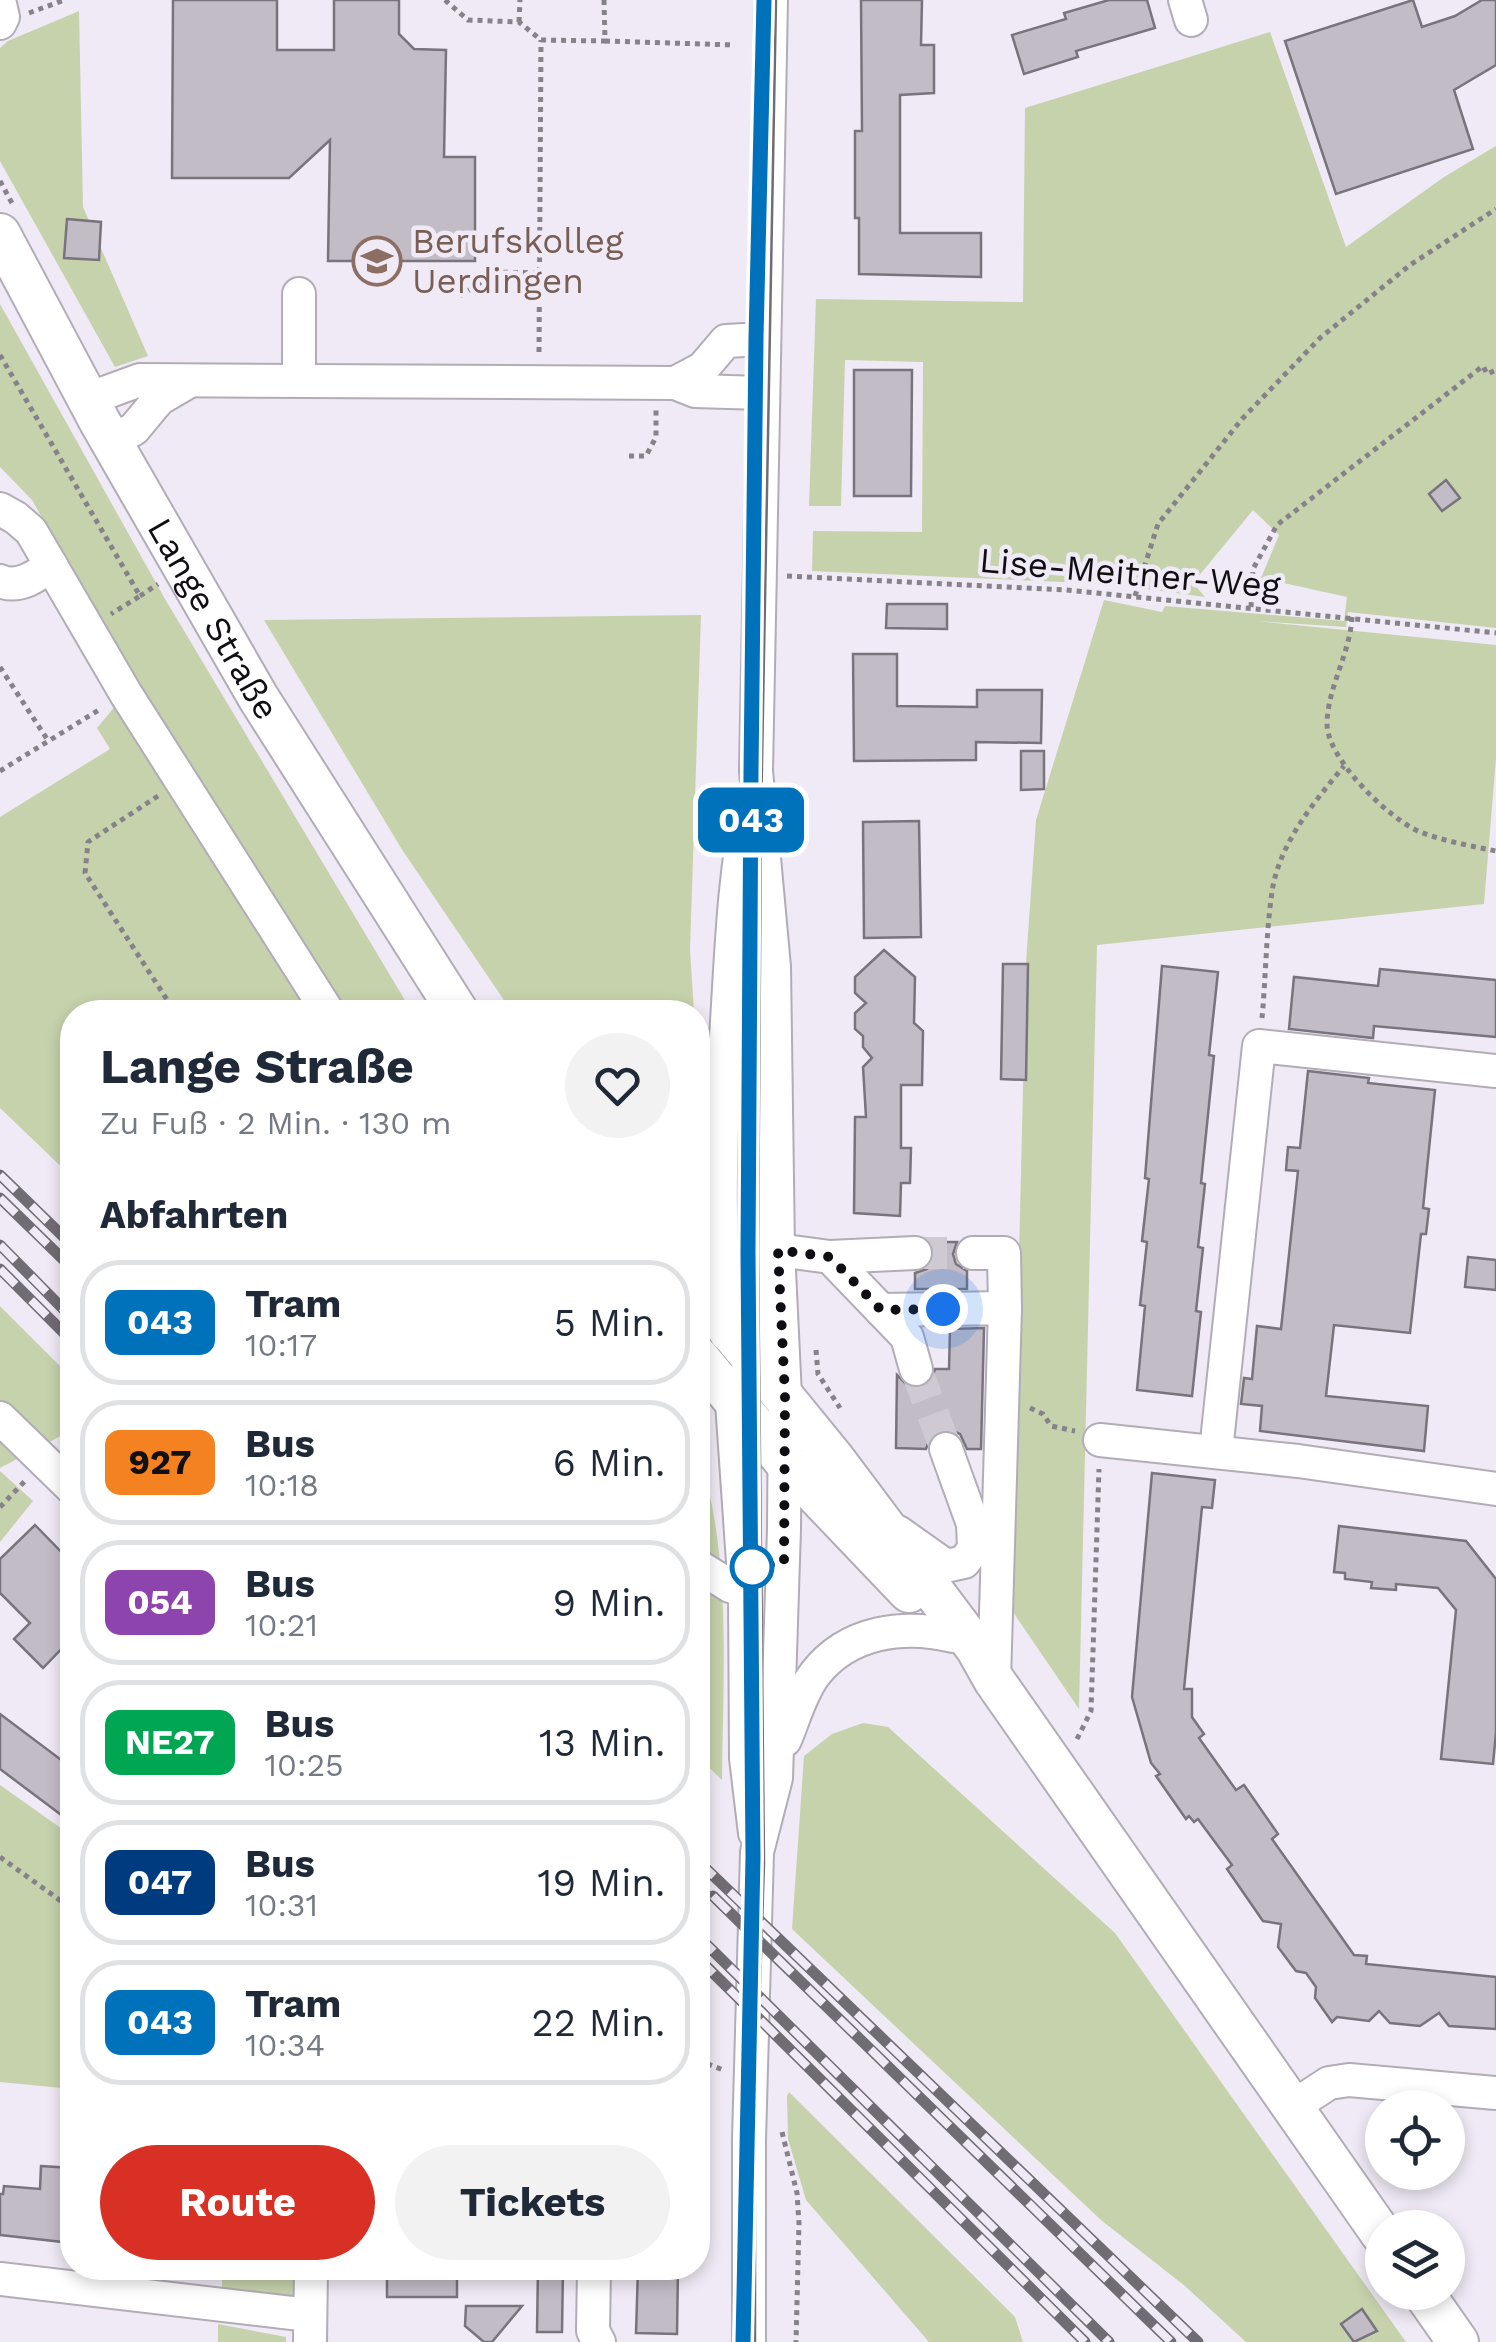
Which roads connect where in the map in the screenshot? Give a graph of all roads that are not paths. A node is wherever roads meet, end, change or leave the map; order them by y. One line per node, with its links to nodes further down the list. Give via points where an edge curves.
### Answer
1 (770, 0): 6 (street)
2 (0, 4): 3 (street)
3 (0, 23)
4 (0, 234): 11 (main road, Lange Straße)
5 (300, 294): 7 (street)
6 (763, 339): 9 (street, via 726,341 704,368); 10 (street)
7 (299, 379): 8 (street); 9 (street)
8 (188, 382): 11 (street, via 140,380); 12 (street)
9 (666, 382): 10 (street, via 695,391)
10 (762, 393): 16 (street)
11 (88, 399): 12 (main road, Lange Straße)
12 (111, 441): 18 (main road, Lange Straße, via 258,697)
13 (0, 509): 14 (street, via 31,531)
14 (51, 564): 15 (street, via 35,578); 17 (street)
15 (0, 582)
16 (756, 772): 20 (street, via 739,850); 22 (street, via 774,967); 30 (street)
17 (320, 1000)
18 (453, 1000)
19 (1496, 1071): 38 (street, via 1259,1046)
20 (721, 1163): 21 (street); 29 (street)
21 (710, 1179)
22 (778, 1250): 25 (street); 33 (street)
23 (915, 1253): 25 (street)
24 (973, 1253): 27 (street, via 1004,1253)
25 (830, 1257): 28 (street)
26 (710, 1307): 29 (main road)
27 (1005, 1308): 28 (street); 45 (street)
28 (881, 1310): 31 (street, via 907,1337)
29 (726, 1326): 30 (main road); 34 (street)
30 (754, 1360): 33 (main road); 34 (street)
31 (916, 1368)
32 (710, 1372): 34 (main road)
33 (785, 1396): 34 (street); 39 (street); 42 (main road)
34 (744, 1415): 39 (main road); 46 (street); 50 (street)
35 (0, 1418): 40 (street)
36 (1092, 1436): 38 (street)
37 (946, 1449): 43 (street)
38 (1216, 1452): 41 (street)
39 (785, 1462): 47 (main road); 49 (street)
40 (60, 1476)
41 (1496, 1489)
42 (882, 1520): 43 (street, via 946,1566 964,1562 974,1549); 48 (main road)
43 (972, 1524): 45 (street)
44 (710, 1574): 46 (street)
45 (998, 1577): 48 (street)
46 (746, 1591): 50 (street, via 746,1758)
47 (952, 1636): 48 (main road); 49 (street, via 917,1628 886,1632 856,1640 831,1658 802,1701)
48 (994, 1680): 52 (main road)
49 (776, 1778): 50 (street)
50 (757, 1852): 60 (street)
51 (1496, 2093): 52 (street, via 1349,2080 1329,2083)
52 (1292, 2108): 53 (main road)
53 (1365, 2212)
54 (0, 2278): 58 (street)
55 (311, 2280): 58 (street)
56 (594, 2280): 59 (street)
57 (1436, 2310): 61 (main road)
58 (310, 2328)
59 (599, 2342)
60 (749, 2342)
61 (1458, 2342)

